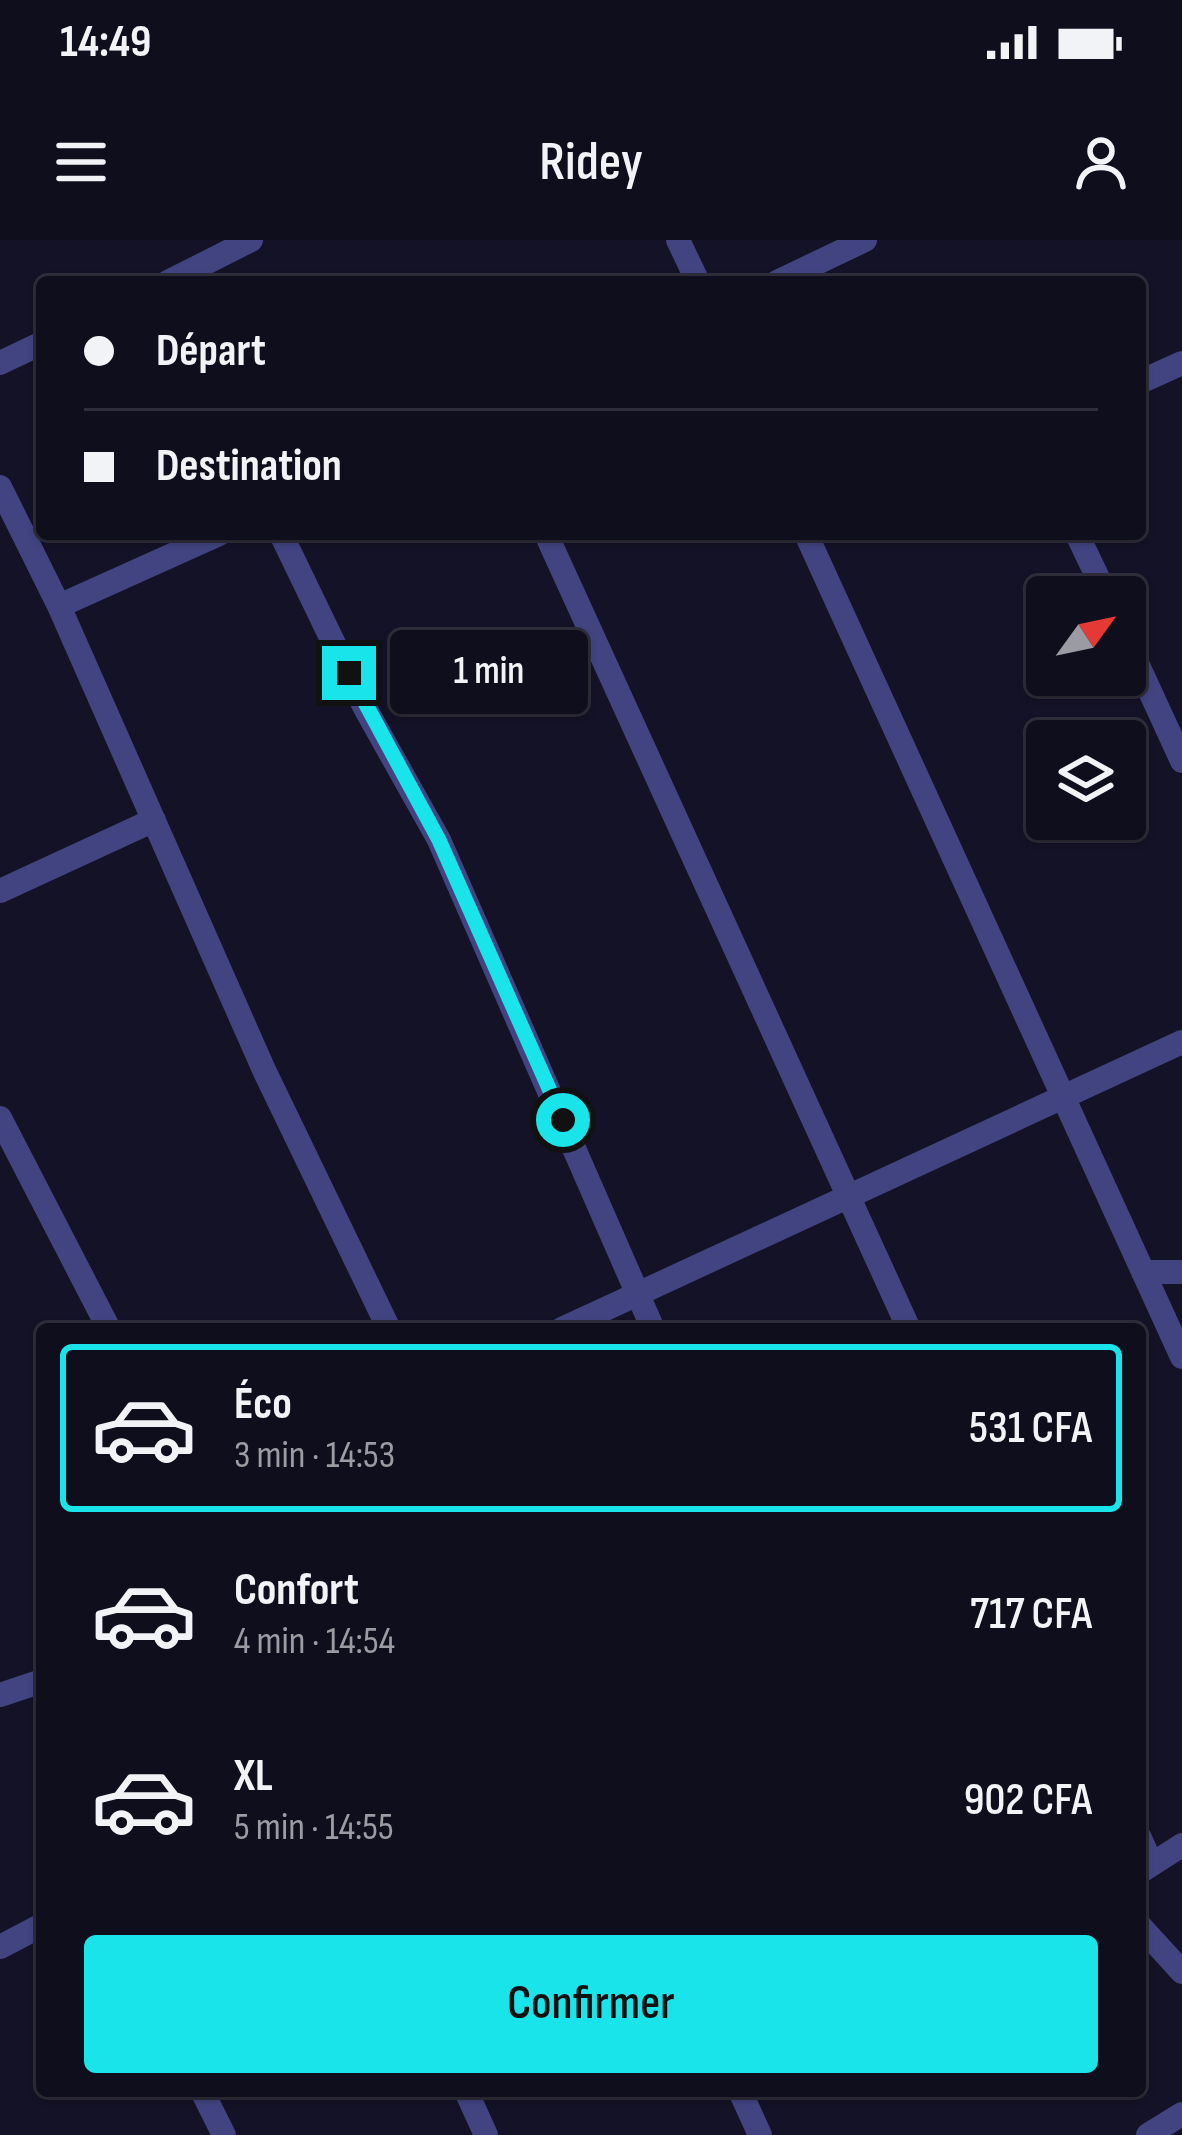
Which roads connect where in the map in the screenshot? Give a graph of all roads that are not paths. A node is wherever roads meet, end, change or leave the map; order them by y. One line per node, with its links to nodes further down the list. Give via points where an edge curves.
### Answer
1 (251, 240): 4 (street)
2 (678, 240): 5 (street)
3 (865, 240): 6 (street)
4 (182, 276)
5 (695, 276)
6 (790, 276)
7 (36, 346): 9 (street)
8 (1182, 362): 10 (street)
9 (0, 363)
10 (1146, 379)
11 (0, 487): 18 (street)
12 (205, 540): 18 (street)
13 (284, 540): 29 (street, via 439,840)
14 (549, 540): 26 (street)
15 (809, 540): 24 (street)
16 (1080, 540): 17 (street)
17 (1096, 576)
18 (59, 605): 21 (street)
19 (1146, 682): 20 (street)
20 (1182, 760)
21 (154, 820): 22 (street); 31 (street)
22 (0, 891)
23 (1182, 1042): 24 (street)
24 (1065, 1101): 26 (street); 27 (street)
25 (0, 1118): 30 (street)
26 (848, 1200): 29 (street); 34 (street)
27 (1143, 1272): 28 (street); 35 (street)
28 (1182, 1272)
29 (636, 1292): 32 (street); 33 (street)
30 (106, 1323)
31 (386, 1323)
32 (574, 1323)
33 (650, 1323)
34 (906, 1323)
35 (1182, 1357)
36 (36, 1684): 37 (street)
37 (0, 1695)
38 (1182, 1845): 39 (street)
39 (1146, 1868)
40 (36, 1928): 42 (street)
41 (1146, 1933): 43 (street)
42 (0, 1947)
43 (1182, 1972)
44 (205, 2097): 48 (street)
45 (469, 2097): 49 (street)
46 (749, 2097): 50 (street)
47 (1182, 2114): 51 (street)
48 (224, 2135)
49 (486, 2135)
50 (760, 2135)
51 (1148, 2135)

